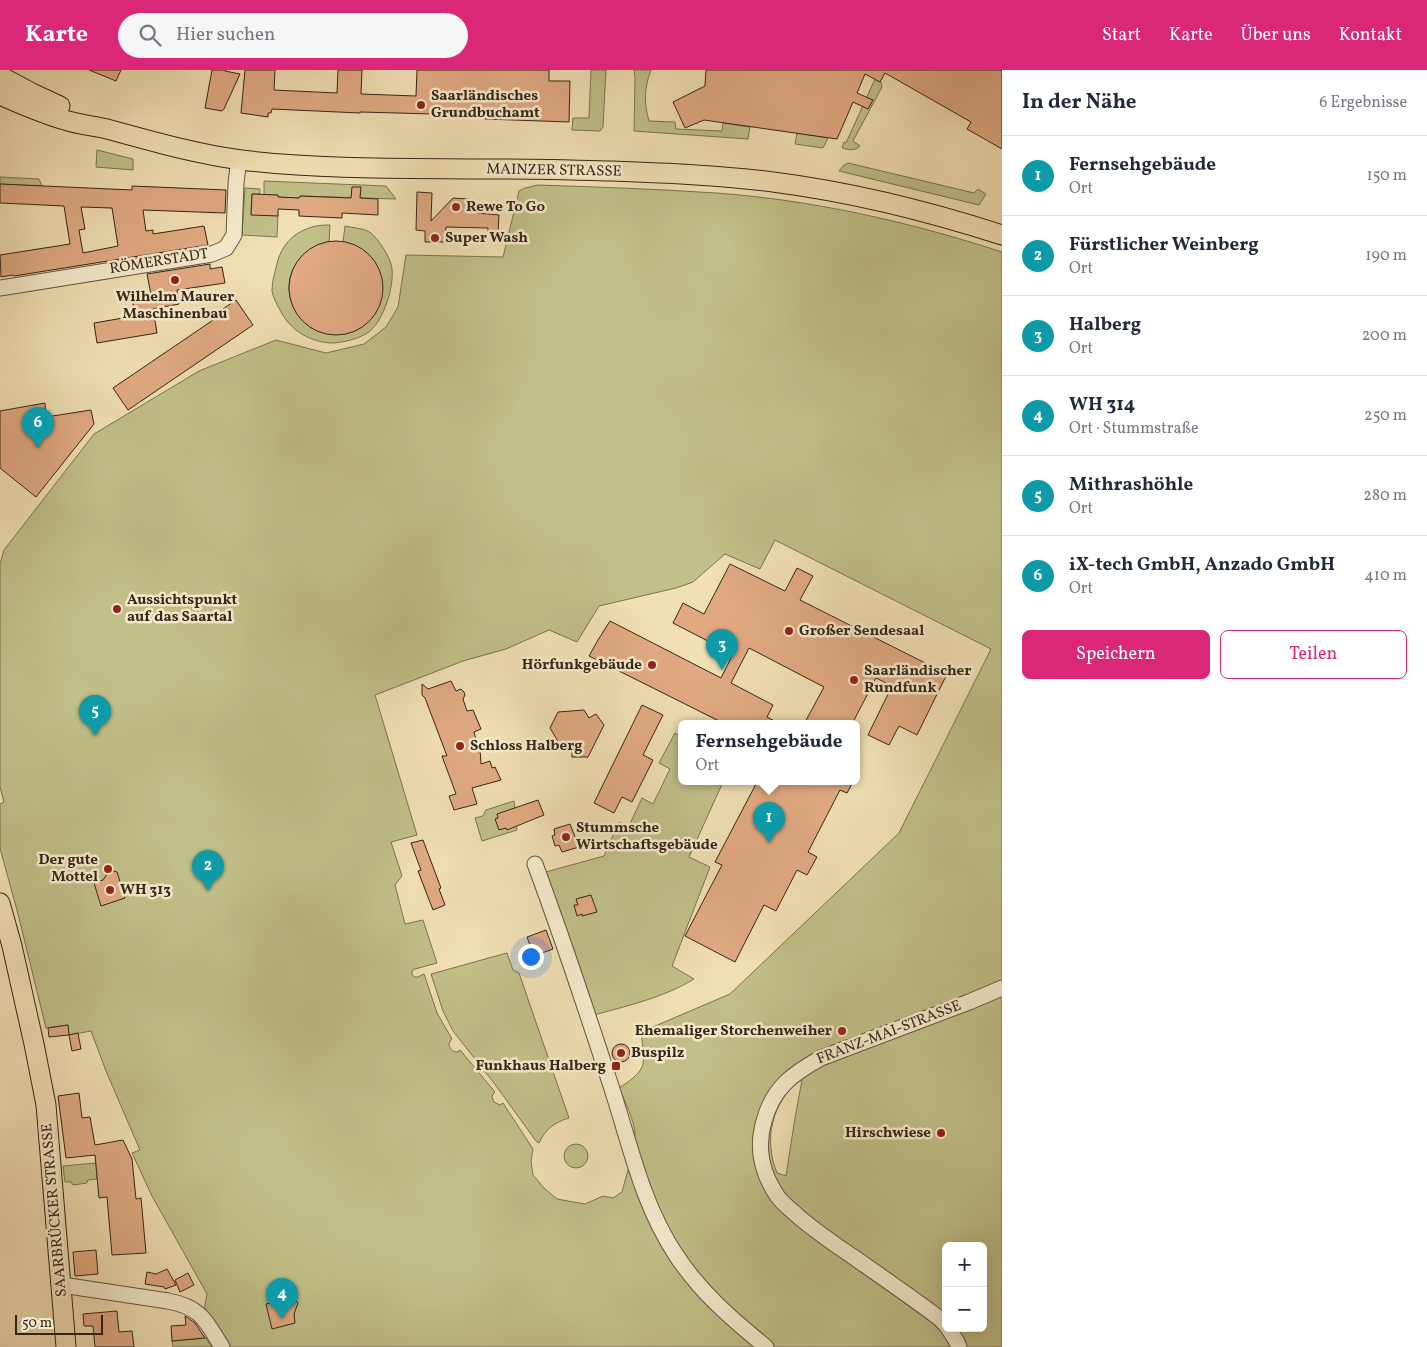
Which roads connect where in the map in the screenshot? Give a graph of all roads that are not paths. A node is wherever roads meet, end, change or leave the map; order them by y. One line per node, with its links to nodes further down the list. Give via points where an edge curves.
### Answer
1 (0, 76): 3 (main road, MAINZER STRASSE)
2 (0, 95): 3 (main road, MAINZER STRASSE, via 72,122)
3 (104, 128): 4 (main road, MAINZER STRASSE, via 145,140)
4 (239, 159): 5 (main road, MAINZER STRASSE, via 344,167 610,172 741,179 805,187 892,204); 6 (street, RÖMERSTADT, via 234,235 221,251)
5 (1002, 235)
6 (0, 288)
7 (535, 864): 15 (street, via 566,949 649,1206 677,1257 709,1296)
8 (0, 903): 10 (main road, SAARBRÜCKER STRASSE, via 41,1074)
9 (1002, 988): 11 (street, FRANZ-MAI-STRASSE, via 821,1058 799,1070 780,1090 762,1126 763,1166 772,1187 787,1207)
10 (62, 1286): 13 (main road, SAARBRÜCKER STRASSE); 14 (street, via 183,1305 203,1317)
11 (942, 1320)
12 (951, 1332): 16 (street)
13 (66, 1347)
14 (222, 1347)
15 (766, 1347)
16 (959, 1347)

